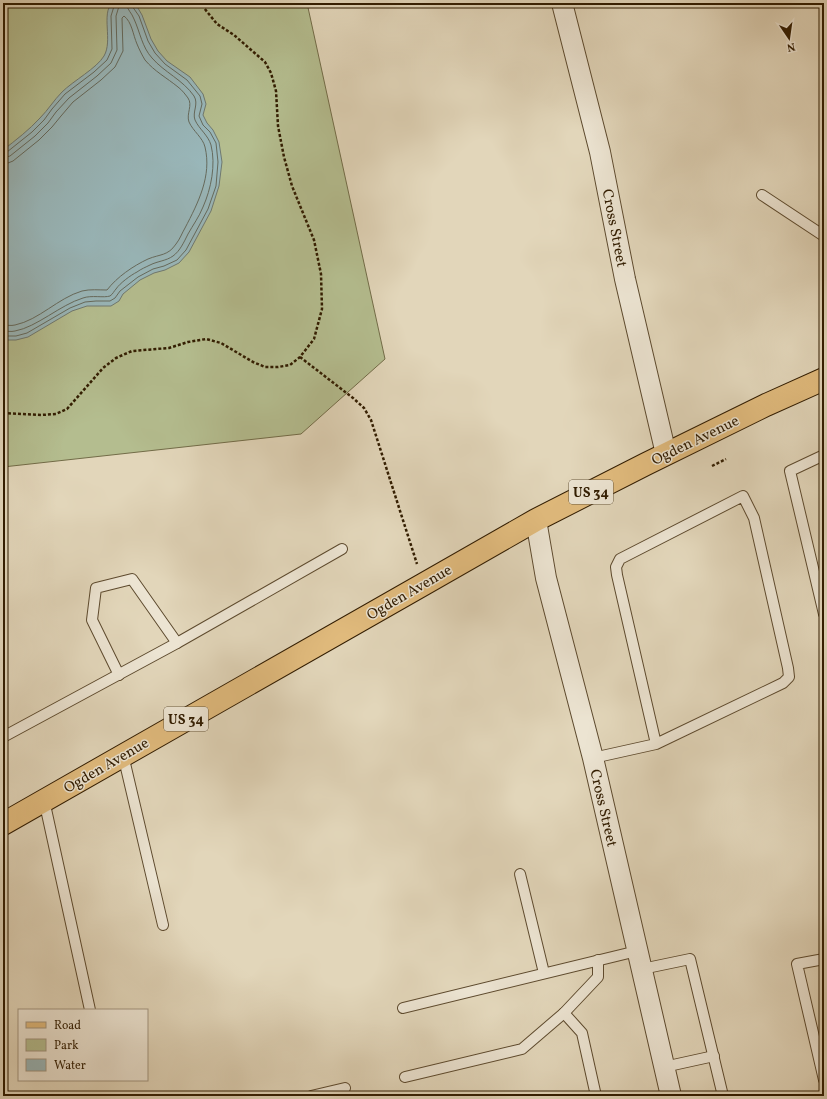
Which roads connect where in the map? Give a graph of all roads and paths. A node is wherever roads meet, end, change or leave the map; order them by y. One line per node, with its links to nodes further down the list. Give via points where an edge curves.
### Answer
1 (202, 3): 5 (path, via 217,24 265,62 272,73 284,157 292,186 314,240 321,274 322,309 314,339)
2 (562, 3): 8 (street, Cross Street, via 600,152 625,279)
3 (762, 196): 4 (lane)
4 (824, 236)
5 (300, 357): 7 (path, via 290,365 265,367 221,343 206,339 169,348 132,352 116,358 103,368 66,409 56,414); 14 (path, via 364,408 371,420)
6 (824, 379): 8 (main road, Ogden Avenue / US 34)
7 (3, 413)
8 (666, 454): 12 (main road, Ogden Avenue / US 34)
9 (824, 455): 15 (lane, via 790,471)
10 (726, 459): 11 (path)
11 (712, 466)
12 (536, 520): 14 (main road, Ogden Avenue / US 34); 21 (street, Cross Street, via 546,578)
13 (342, 549): 16 (lane)
14 (424, 584): 20 (main road, Ogden Avenue / US 34)
15 (824, 614)
16 (177, 643): 17 (lane); 17 (lane, via 132,579 96,588 92,620)
17 (119, 675): 18 (lane)
18 (3, 737)
19 (656, 744): 19 (lane, via 783,683 789,677 754,518 743,496 620,559 616,567); 21 (lane)
20 (123, 755): 22 (main road, Ogden Avenue / US 34); 25 (lane)
21 (593, 758): 28 (street, Cross Street)
22 (44, 800): 23 (main road, Ogden Avenue / US 34); 31 (lane)
23 (3, 824)
24 (520, 874): 29 (lane)
25 (163, 925)
26 (824, 959): 36 (lane, via 797,964)
27 (598, 960): 28 (lane); 29 (lane); 32 (lane, via 598,978)
28 (639, 960): 33 (lane, via 690,959); 34 (street, Cross Street)
29 (544, 973): 30 (lane)
30 (402, 1008)
31 (90, 1009)
32 (564, 1013): 35 (lane, via 522,1048); 39 (lane, via 582,1032)
33 (714, 1056): 34 (lane); 41 (lane)
34 (664, 1067): 40 (street, Cross Street)
35 (405, 1077)
36 (824, 1080)
37 (345, 1088): 38 (lane)
38 (311, 1096)
39 (596, 1096)
40 (671, 1096)
41 (723, 1096)

